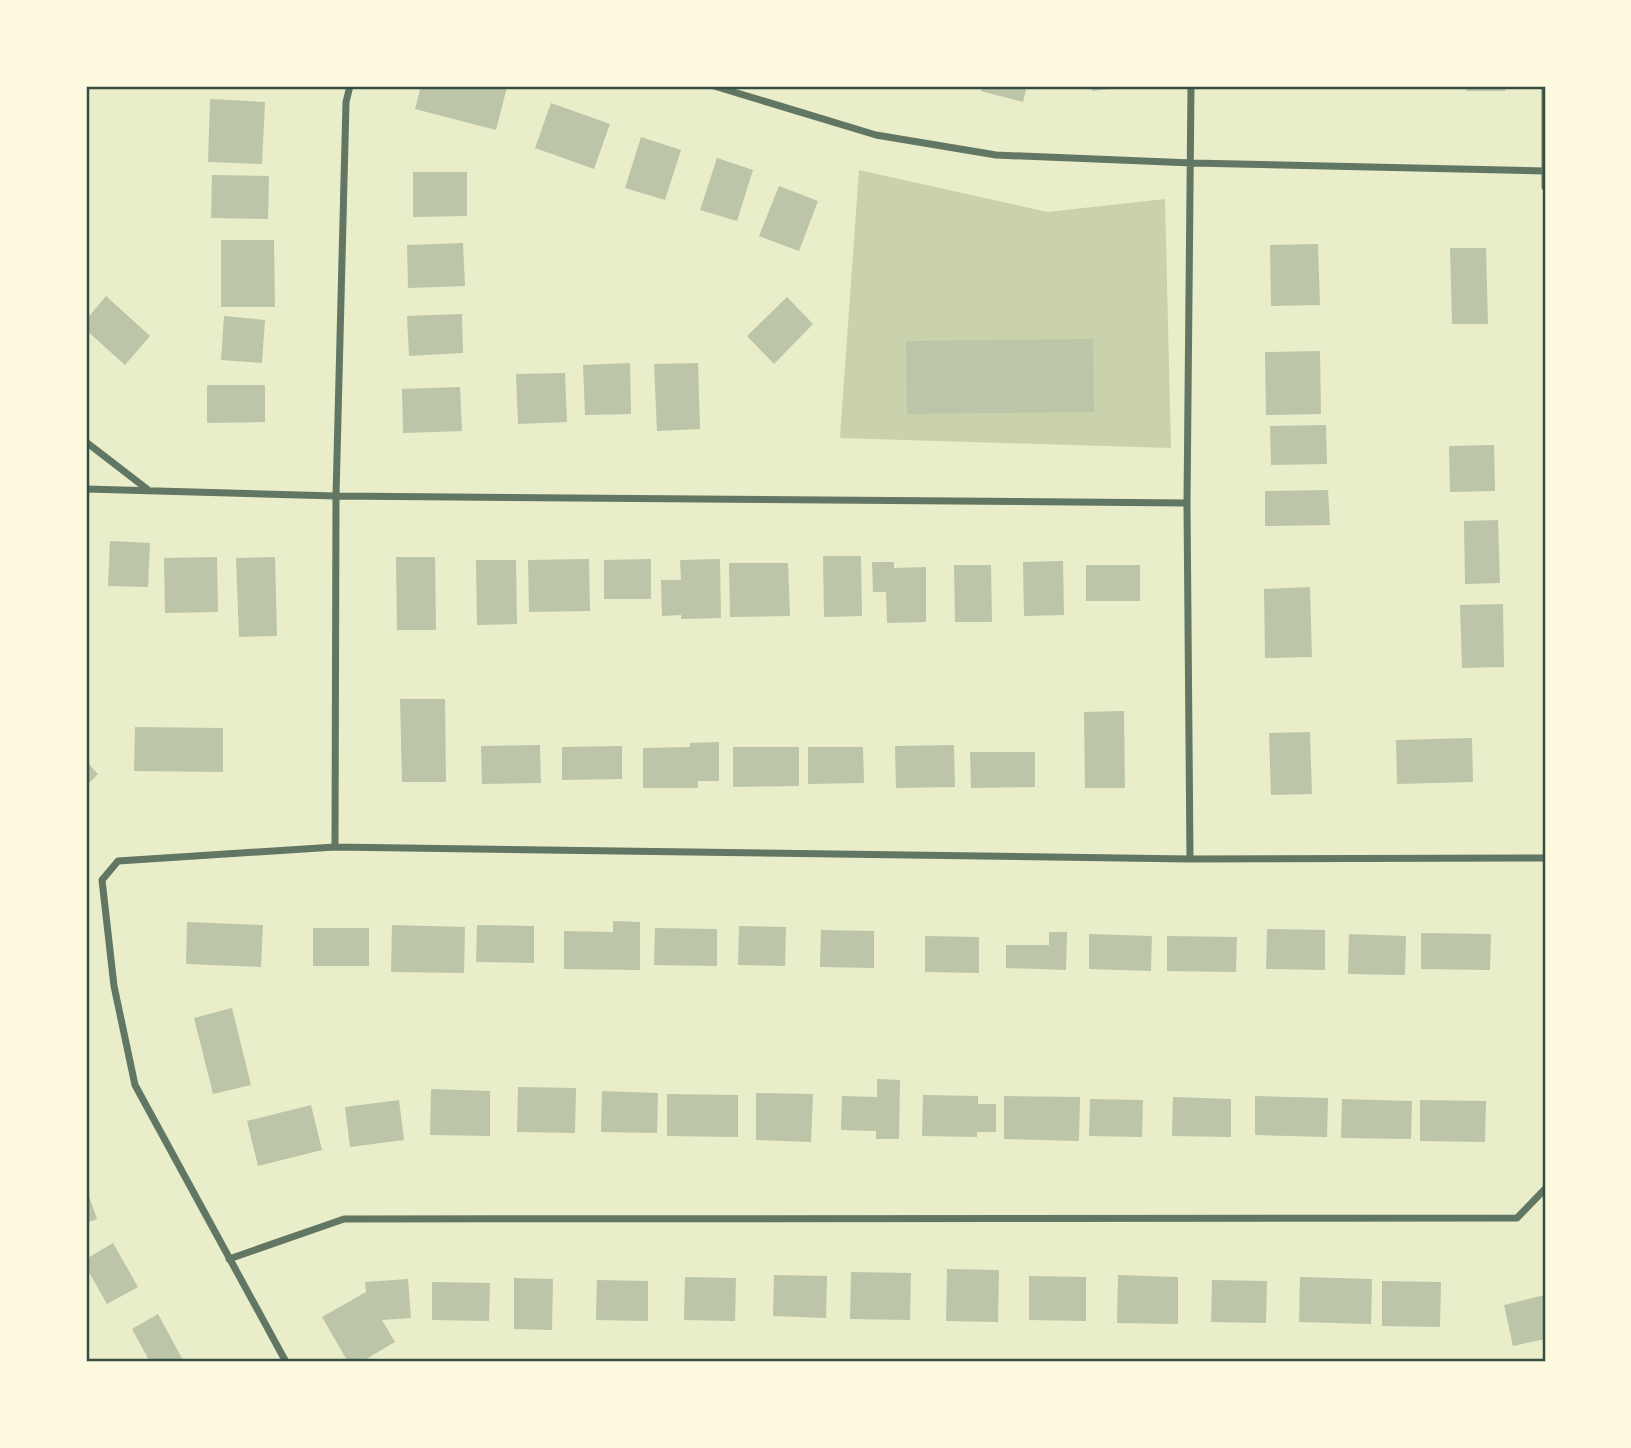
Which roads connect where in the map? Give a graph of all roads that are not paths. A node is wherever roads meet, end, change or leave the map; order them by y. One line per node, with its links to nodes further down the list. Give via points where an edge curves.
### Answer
1 (350, 86): 11 (street)
2 (714, 86): 5 (street, via 876,135 982,152)
3 (1191, 86): 5 (street)
4 (1545, 86): 6 (street)
5 (1192, 163): 6 (street); 12 (street)
6 (1545, 171): 7 (street)
7 (1545, 187)
8 (86, 442): 10 (street)
9 (86, 489): 10 (street)
10 (148, 489): 11 (street)
11 (336, 496): 12 (street); 13 (street)
12 (1187, 503): 15 (street)
13 (335, 847): 15 (street); 17 (street, via 117,861 102,880 114,986 135,1085)
14 (1545, 858): 15 (street)
15 (1190, 859)
16 (1545, 1189): 17 (street, via 1517,1218 344,1220)
17 (229, 1259): 18 (street)
18 (286, 1362)

